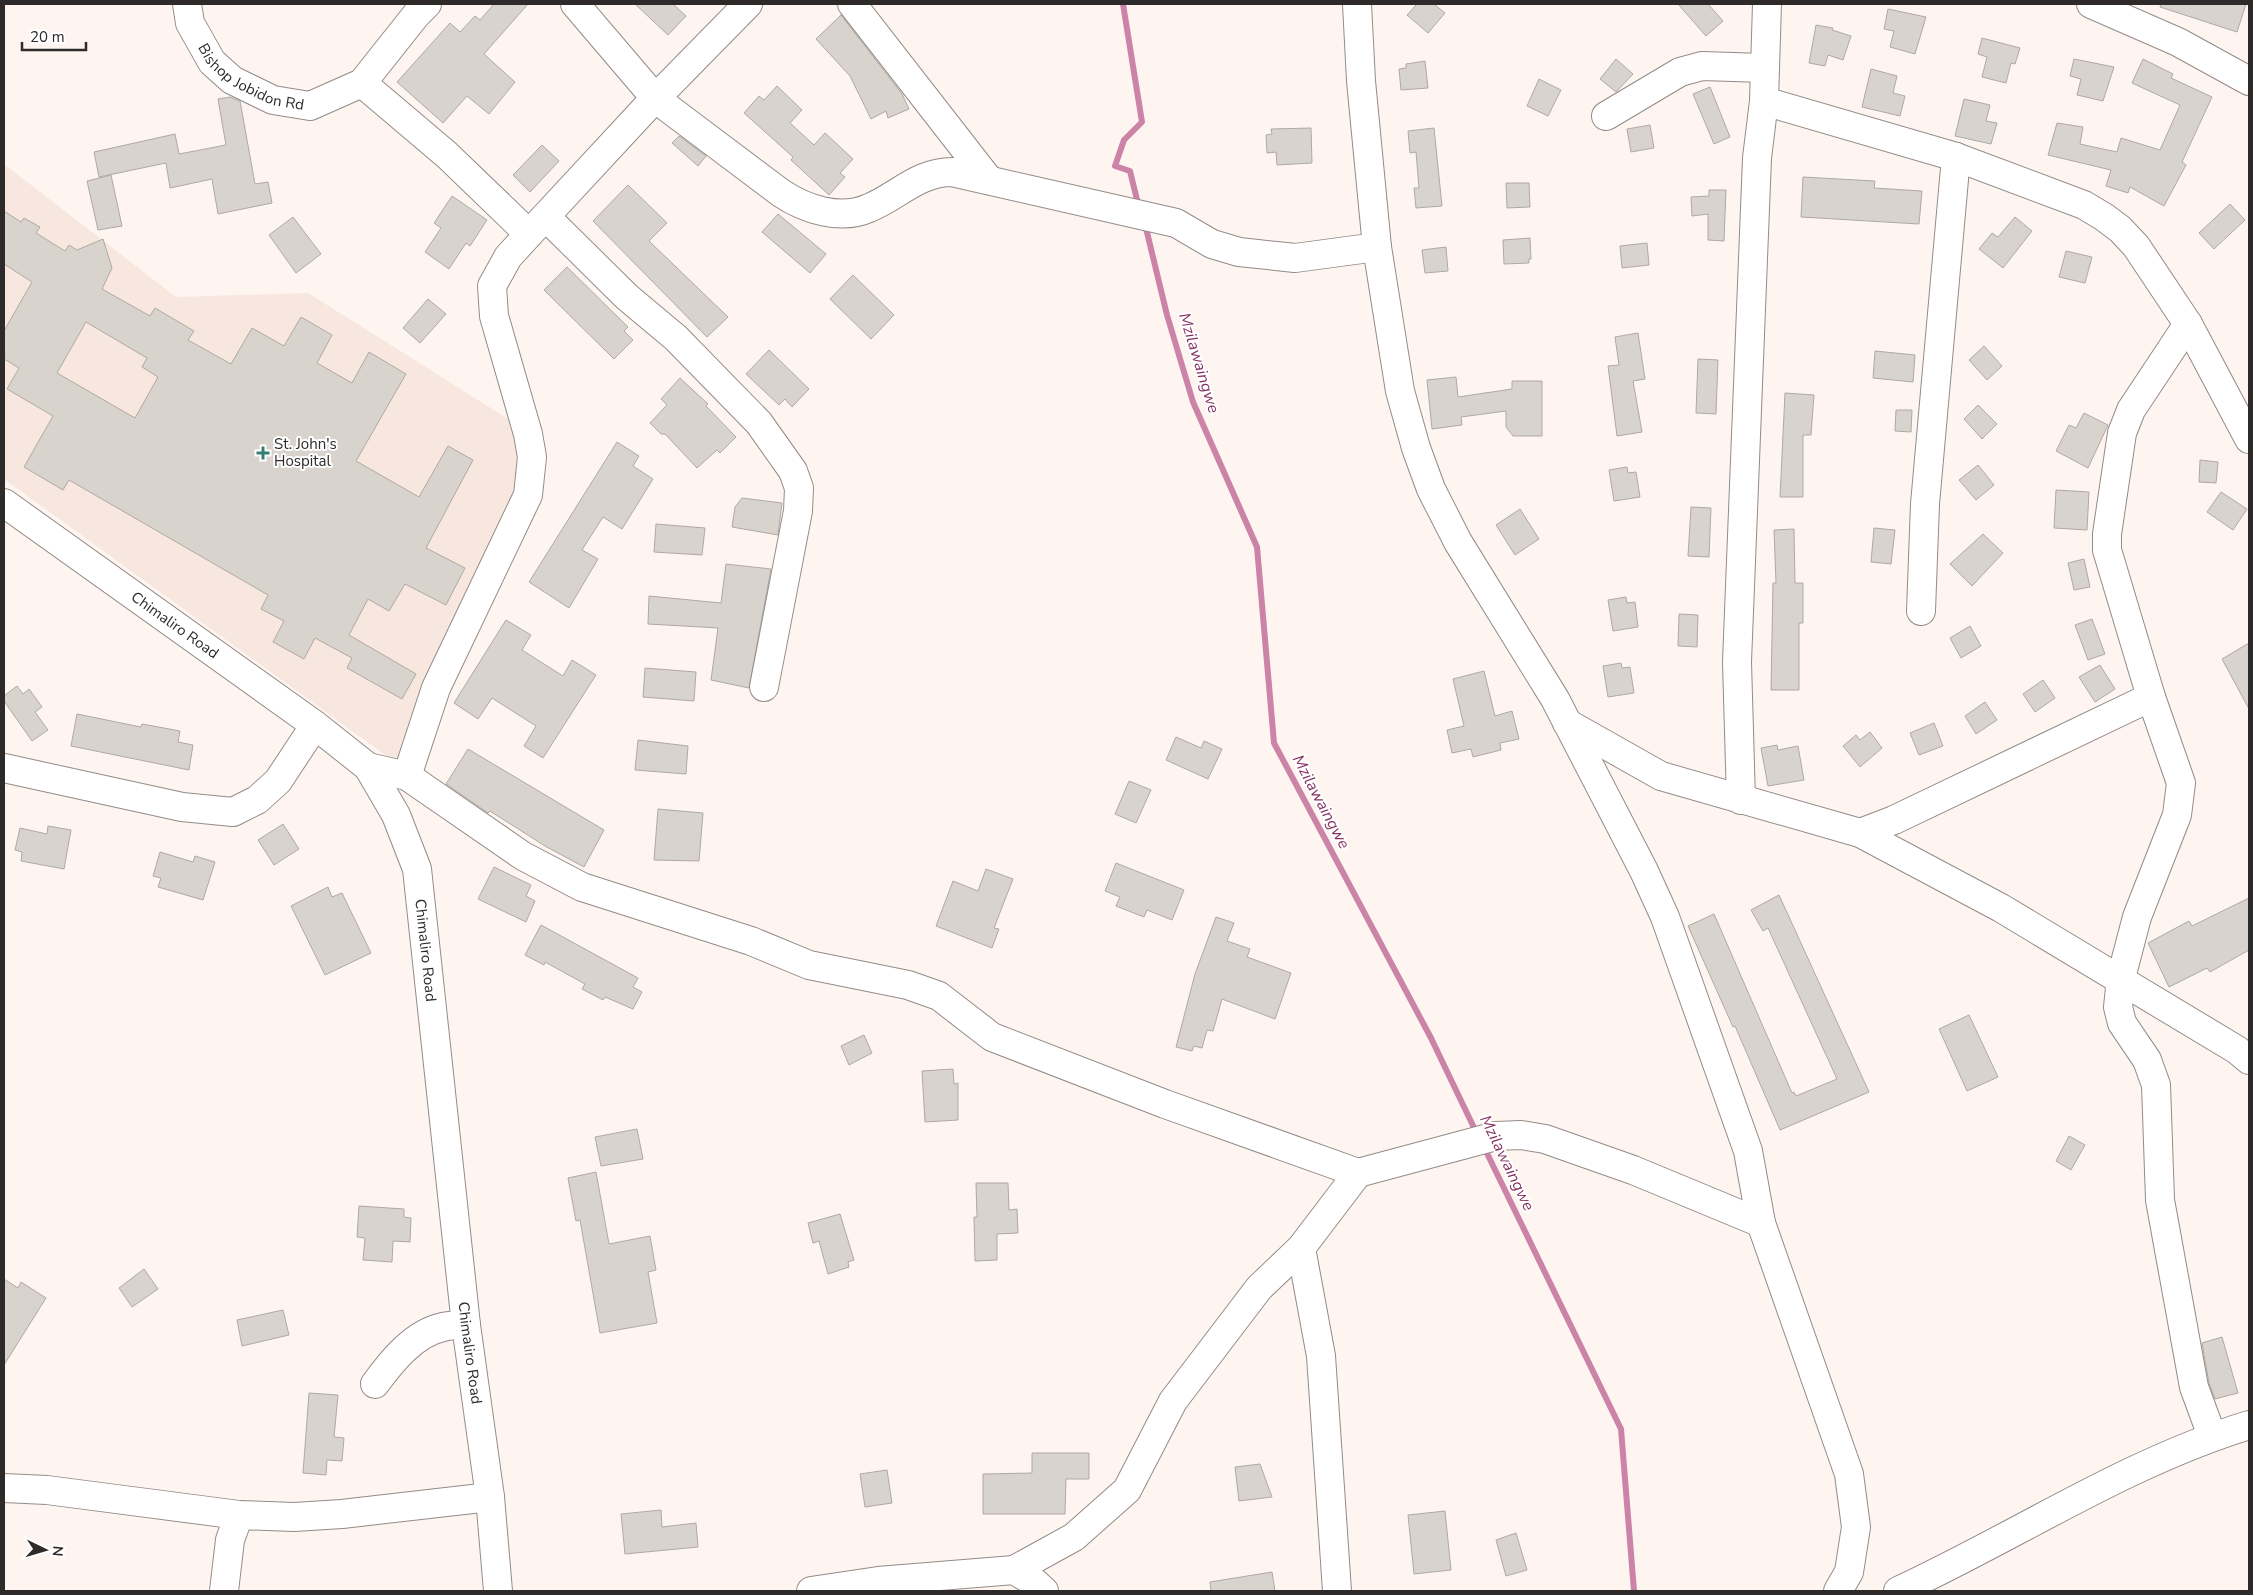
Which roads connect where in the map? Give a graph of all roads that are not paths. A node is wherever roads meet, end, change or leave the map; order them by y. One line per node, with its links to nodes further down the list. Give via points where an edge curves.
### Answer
1 (187, 4): 11 (street, Bishop Jobidon Rd, via 190,23 212,62 232,80 273,100 310,106)
2 (427, 4): 11 (street, Bishop Jobidon Rd)
3 (575, 4): 12 (street)
4 (748, 4): 12 (street)
5 (852, 4): 16 (street)
6 (1357, 4): 18 (street)
7 (1767, 4): 9 (street)
8 (2091, 4): 10 (street, via 2178,42)
9 (1764, 68): 13 (street); 14 (street, via 1702,66 1680,72)
10 (2249, 81)
11 (362, 83): 17 (street)
12 (656, 99): 16 (street, via 780,193 815,210 853,212 868,208 921,178 940,172); 17 (street)
13 (1764, 100): 15 (street); 30 (street, via 1757,158 1737,662)
14 (1606, 116)
15 (1956, 157): 19 (street, via 2084,205 2109,221 2136,246); 22 (street, via 1925,504)
16 (989, 180): 18 (street, via 1176,223 1212,244 1239,252 1295,258)
17 (537, 225): 23 (street, via 676,338 759,422 792,472 799,488 798,511); 29 (street, via 508,257 492,286 494,316 532,457 528,495 436,688)
18 (1377, 247): 25 (street, via 1400,391 1431,489 1458,542)
19 (2188, 324): 20 (street); 24 (street, via 2131,410 2119,449 2107,534 2107,550)
20 (2249, 439)
21 (4, 503): 26 (street, Chimaliro Road)
22 (1921, 611)
23 (764, 687)
24 (2151, 697): 31 (street, via 1902,816); 32 (street, via 2181,783 2181,801 2143,900)
25 (1567, 723): 30 (street, via 1661,776); 35 (street, via 1665,917 1748,1151)
26 (315, 725): 27 (street, Chimaliro Road); 28 (street, via 278,781 257,800 233,812 182,807)
27 (368, 767): 29 (street); 37 (street, Chimaliro Road, via 396,815 417,870)
28 (4, 768)
29 (407, 776): 34 (street, via 523,856 582,887 751,941 809,965 916,987 939,996 992,1037)
30 (1741, 800): 31 (street)
31 (1860, 832): 32 (street, via 2001,908)
32 (2121, 978): 33 (street); 40 (street, via 2118,1008 2122,1023 2147,1060 2156,1085 2160,1200 2194,1387)
33 (2249, 1060)
34 (1358, 1174): 35 (street, via 1496,1136 1521,1136 1545,1139 1632,1170); 36 (street)
35 (1761, 1223): 50 (street, via 1849,1474 1856,1527 1849,1572)
36 (1301, 1248): 44 (street, via 1259,1288 1173,1401 1128,1490 1074,1537); 49 (street, via 1321,1356)
37 (466, 1325): 38 (street, via 442,1327 422,1335); 42 (street, Chimaliro Road)
38 (375, 1384)
39 (2249, 1425): 40 (street)
40 (2212, 1436): 51 (street, via 2145,1466)
41 (4, 1488): 43 (street, via 46,1490)
42 (490, 1497): 43 (street, via 342,1514 294,1517); 46 (street, Chimaliro Road)
43 (239, 1515): 45 (street, via 230,1540)
44 (1014, 1570): 47 (street, via 878,1581); 48 (street)
45 (224, 1591)
46 (498, 1591)
47 (811, 1591)
48 (1044, 1591)
49 (1337, 1591)
50 (1838, 1591)
51 (1898, 1591)

